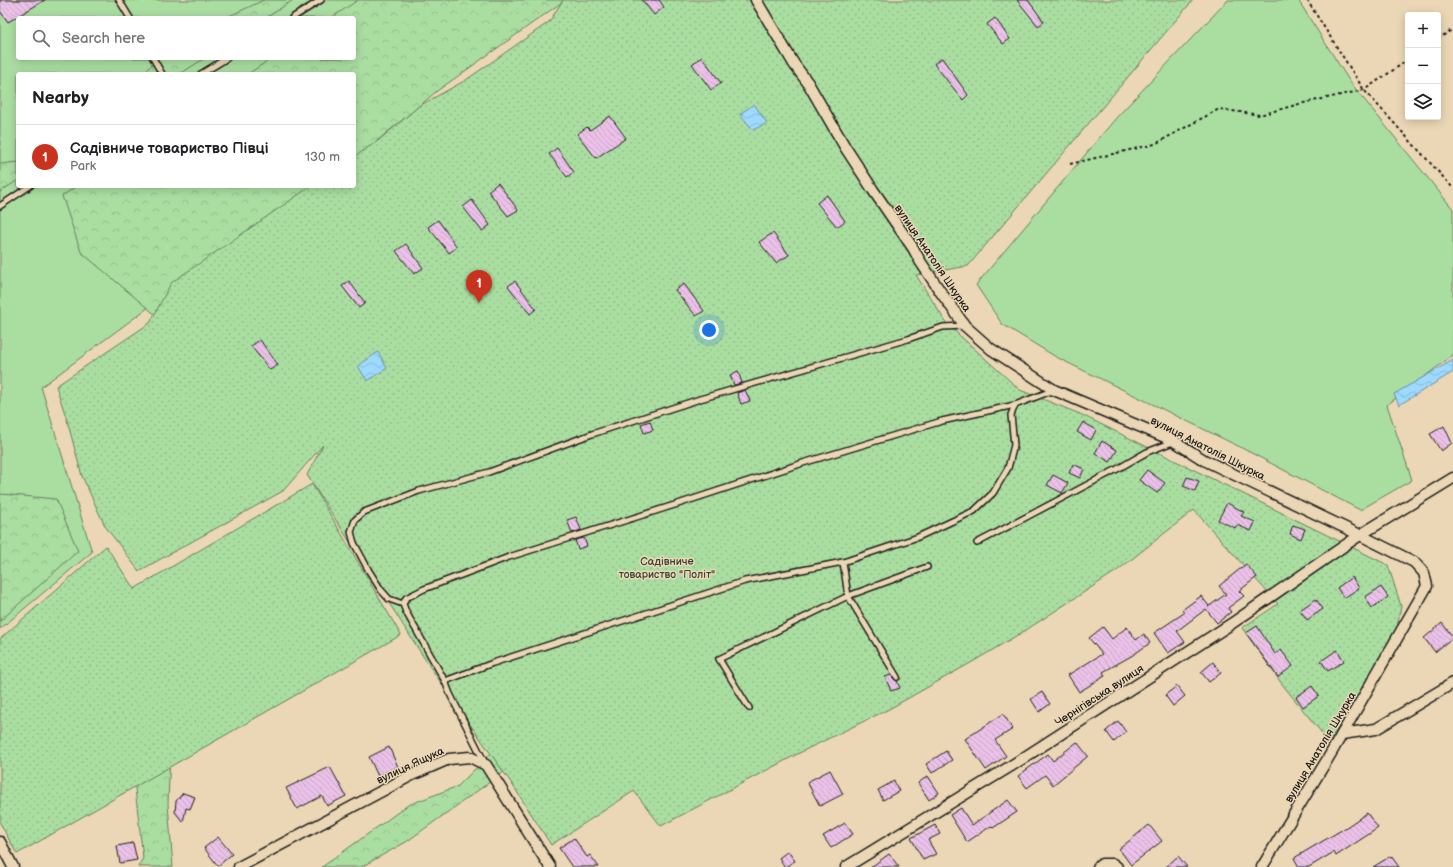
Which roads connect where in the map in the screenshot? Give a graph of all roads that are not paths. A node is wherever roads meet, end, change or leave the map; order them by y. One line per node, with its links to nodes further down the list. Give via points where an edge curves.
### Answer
1 (119, 0): 4 (lane)
2 (321, 0): 5 (lane)
3 (756, 0): 12 (street, вулиця Анатолія Шкурка, via 853,159)
4 (129, 16)
5 (295, 16)
6 (154, 60): 8 (lane)
7 (224, 60): 9 (lane)
8 (161, 72)
9 (204, 72)
10 (27, 188): 11 (lane)
11 (0, 206)
12 (965, 326): 13 (street, вулиця Анатолія Шкурка, via 991,349); 22 (lane, via 943,327 700,399 592,434 489,472 419,491 364,512 355,520 351,532 354,543 381,590 389,599)
13 (1054, 390): 14 (lane); 15 (street, вулиця Анатолія Шкурка)
14 (1015, 405): 19 (lane, via 1011,414 1014,445 1008,468 993,493 974,511 918,537); 22 (lane, via 942,421 509,558 424,588 406,598)
15 (1174, 441): 17 (street, вулиця Анатолія Шкурка, via 1204,460); 18 (lane, via 1147,452)
16 (1453, 478): 17 (street, Чернігівська вулиця)
17 (1360, 535): 27 (street, вулиця Анатолія Шкурка, via 1414,562 1424,573 1426,586); 33 (street, Чернігівська вулиця, via 1231,624 1018,762)
18 (977, 543)
19 (843, 562): 21 (lane); 24 (lane, via 745,581 493,662)
20 (927, 567): 21 (lane)
21 (848, 596): 23 (lane); 26 (lane, via 718,659)
22 (403, 604): 24 (lane)
23 (897, 677)
24 (446, 681): 28 (lane)
25 (1453, 683): 27 (street, via 1376,729)
26 (749, 708)
27 (1342, 734): 36 (street, вулиця Анатолія Шкурка)
28 (486, 765): 31 (street, вулиця Ящука, via 470,757 448,759 412,775); 32 (street)
29 (0, 842): 30 (street)
30 (13, 867)
31 (239, 867)
32 (550, 867)
33 (846, 867)
34 (1098, 867): 35 (street, via 1102,864 1113,864)
35 (1116, 867)
36 (1262, 867)

